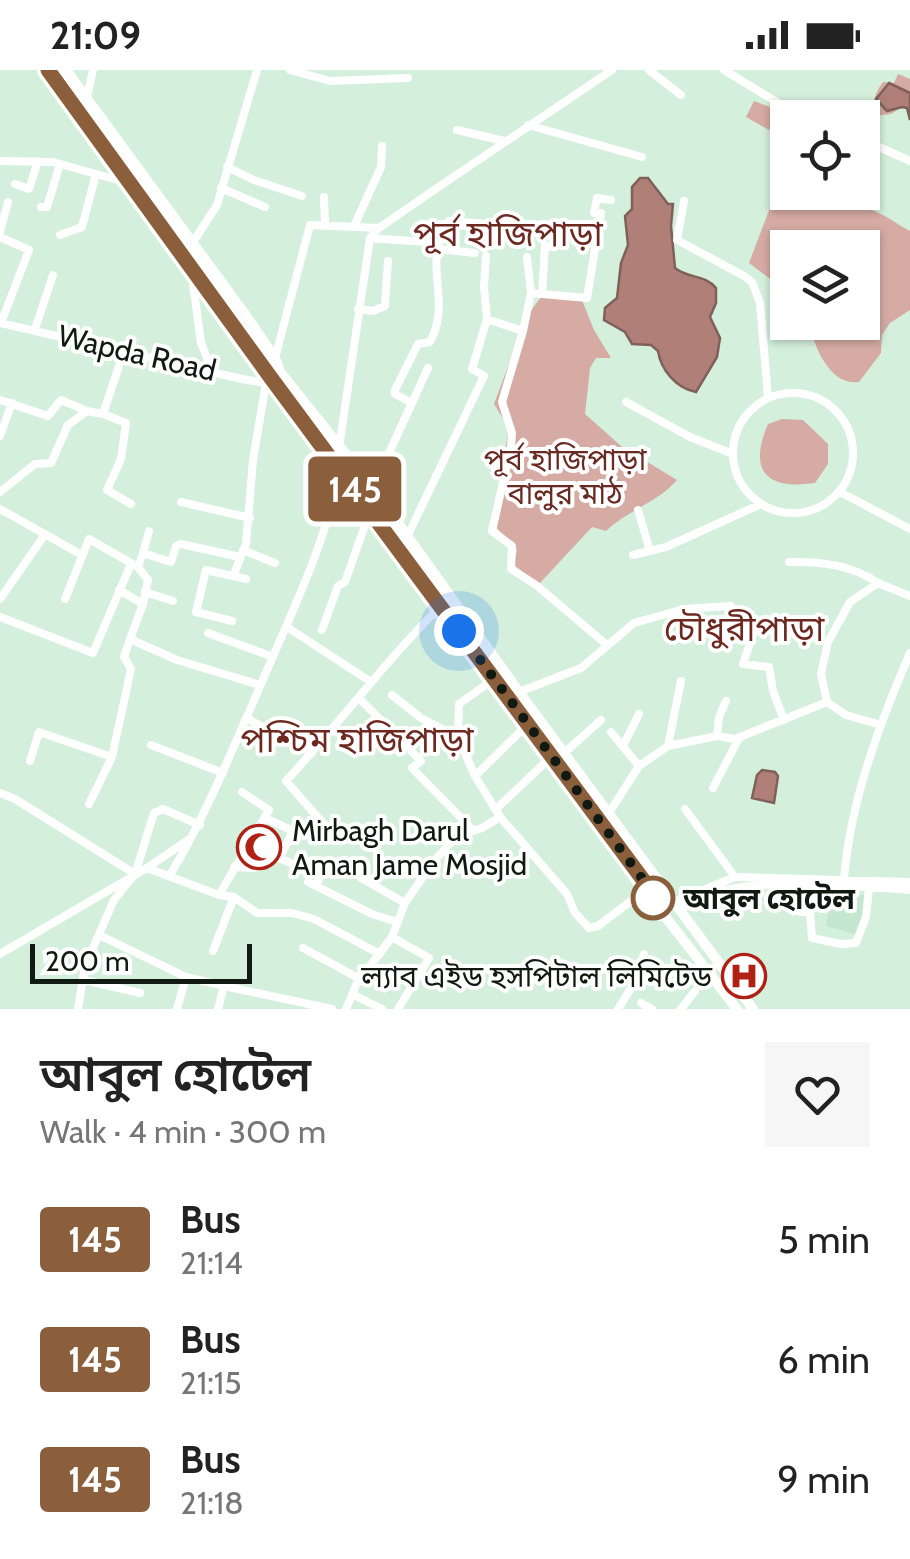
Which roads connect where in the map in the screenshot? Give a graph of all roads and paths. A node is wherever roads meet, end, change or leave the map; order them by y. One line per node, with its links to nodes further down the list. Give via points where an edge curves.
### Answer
1 (48, 70): 29 (main road)
2 (66, 70): 14 (main road)
3 (94, 70): 14 (street)
4 (258, 70): 26 (street)
5 (290, 70): 10 (street, via 330,81)
6 (590, 70): 12 (street)
7 (612, 70): 12 (street)
8 (649, 70): 13 (street)
9 (724, 70): 15 (street)
10 (394, 75): 11 (street)
11 (408, 78)
12 (598, 79): 16 (street)
13 (681, 95)
14 (87, 97): 46 (main road)
15 (773, 100)
16 (528, 125): 18 (street); 21 (street)
17 (456, 130): 18 (street)
18 (504, 141): 42 (street)
19 (382, 146): 40 (street, via 381,167)
20 (880, 148): 23 (street)
21 (642, 158)
22 (38, 161): 24 (street); 25 (street); 28 (street, via 29,189)
23 (910, 161)
24 (0, 162)
25 (60, 164): 27 (street); 36 (street, via 47,207)
26 (228, 167): 30 (street); 31 (street)
27 (96, 174): 29 (street); 43 (street, via 82,228)
28 (16, 184)
29 (132, 184): 52 (main road)
30 (221, 188): 37 (street); 46 (street)
31 (302, 196)
32 (324, 197): 39 (street)
33 (611, 200): 55 (street, via 595,202 594,212 601,213 587,298)
34 (684, 201): 66 (street, via 678,240 744,276 756,292)
35 (8, 202): 44 (street)
36 (41, 207)
37 (266, 207)
38 (558, 223): 55 (street, via 554,246 546,246)
39 (325, 224): 40 (street); 62 (street, via 310,224)
40 (355, 224): 42 (street)
41 (526, 227): 47 (street, via 449,220)
42 (379, 228): 45 (street)
43 (60, 234)
44 (0, 235): 58 (street, via 29,250)
45 (370, 238): 47 (street); 56 (street)
46 (193, 242): 62 (main road)
47 (439, 246): 48 (street); 70 (street, via 435,331 430,342 418,344 395,390)
48 (475, 253)
49 (486, 256): 57 (street)
50 (527, 257): 54 (street)
51 (388, 260): 56 (street, via 384,306)
52 (190, 263): 64 (street, via 201,344); 65 (main road)
53 (53, 275): 59 (street)
54 (531, 293): 55 (street); 60 (street)
55 (542, 294)
56 (358, 309): 74 (street)
57 (487, 320): 60 (street); 89 (street, via 472,369 484,376)
58 (0, 321): 59 (street, Wapda Road)
59 (35, 329): 61 (street, Wapda Road)
60 (524, 331): 116 (street, via 502,402 512,447 492,530 512,546 511,570)
61 (124, 351): 64 (street, Wapda Road); 72 (street)
62 (274, 358): 65 (main road)
63 (428, 368): 70 (street)
64 (212, 370): 65 (street, Wapda Road)
65 (272, 378): 74 (main road); 76 (main road); 86 (street, via 253,460)
66 (768, 398): 75 (street, via 746,414); 79 (street, via 801,392 842,417 854,447)
67 (0, 400): 69 (street)
68 (626, 402): 75 (street)
69 (12, 404): 71 (street, via 48,416 60,400); 73 (street)
70 (412, 404): 77 (street)
71 (87, 411): 72 (street); 78 (street, via 68,426 51,463 35,464)
72 (100, 414): 81 (street, via 126,424 107,490)
73 (0, 436)
74 (339, 448): 77 (main road)
75 (733, 454): 82 (street, via 740,482)
76 (340, 467): 85 (main road); 112 (street, via 324,536)
77 (373, 488): 89 (main road)
78 (0, 492)
79 (840, 492): 82 (street, via 802,513); 87 (street)
80 (181, 502): 86 (street)
81 (131, 504)
82 (761, 504): 91 (street)
83 (0, 509): 90 (street)
84 (638, 510): 91 (street)
85 (370, 511): 109 (main road); 113 (street)
86 (250, 518): 93 (street)
87 (910, 529)
88 (149, 531): 92 (street)
89 (408, 534): 123 (main road)
90 (44, 536): 94 (street); 105 (street)
91 (650, 551): 95 (street)
92 (143, 553): 93 (street, via 170,562 180,544); 98 (street)
93 (242, 554): 96 (street); 99 (street)
94 (82, 555): 98 (street, via 88,539); 106 (street)
95 (633, 555)
96 (275, 562)
97 (789, 562): 101 (street, via 835,564)
98 (135, 565): 102 (street); 103 (street, via 148,580)
99 (234, 574): 100 (street); 111 (street, via 206,570 196,612)
100 (246, 578)
101 (878, 583): 104 (street); 127 (street, via 850,602 828,642 821,664)
102 (119, 590): 108 (street); 110 (street, via 93,654)
103 (146, 592): 107 (street); 108 (street)
104 (910, 596)
105 (0, 599)
106 (65, 600)
107 (172, 601)
108 (143, 604): 115 (street)
109 (441, 606): 119 (main road); 121 (street)
110 (0, 617)
111 (232, 621)
112 (286, 627): 117 (street); 121 (street)
113 (322, 630)
114 (208, 633): 117 (street)
115 (130, 639): 122 (street); 144 (street, via 124,657 131,669)
116 (607, 645): 123 (street, via 580,668); 131 (street, via 634,623 684,608 731,606 734,616 757,622 742,664 769,667)
117 (273, 657): 122 (street)
118 (909, 657): 133 (street)
119 (494, 680): 132 (main road); 136 (street, via 459,704)
120 (681, 681): 140 (street)
121 (370, 682): 125 (street)
122 (260, 685): 129 (street)
123 (519, 692): 142 (main road)
124 (392, 695): 136 (street)
125 (360, 699): 141 (street); 158 (street, via 421,761 412,768)
126 (726, 701): 135 (street)
127 (828, 702): 131 (street); 133 (street)
128 (639, 714): 139 (street)
129 (246, 718): 141 (street); 147 (street)
130 (601, 720): 142 (street)
131 (784, 720): 137 (street)
132 (527, 725): 143 (main road); 148 (street)
133 (881, 726): 171 (street, via 851,817)
134 (611, 732): 139 (street)
135 (716, 736): 137 (street); 140 (street)
136 (458, 737): 148 (street)
137 (739, 738): 149 (street)
138 (151, 745): 147 (street)
139 (623, 746): 146 (street)
140 (668, 746): 146 (street)
141 (312, 753): 159 (street, via 286,781 318,822)
142 (564, 753): 155 (main road)
143 (551, 757): 154 (street); 174 (main road)
144 (112, 758): 145 (street, via 39,732); 152 (street)
145 (30, 761)
146 (639, 766): 155 (street)
147 (223, 773): 157 (street)
148 (475, 776): 154 (street)
149 (713, 788)
150 (242, 792): 156 (street, via 269,810)
151 (0, 793): 167 (street)
152 (89, 804)
153 (685, 809): 170 (street)
154 (498, 813): 158 (street); 174 (street, via 589,928)
155 (609, 814): 180 (main road)
156 (266, 818): 161 (street, via 292,831); 163 (street)
157 (198, 829): 164 (street); 167 (street, via 157,810); 168 (street)
158 (474, 831): 179 (street, via 457,836)
159 (342, 840)
160 (265, 852): 161 (street)
161 (280, 857): 166 (street)
162 (327, 864): 182 (street, via 312,884)
163 (234, 867): 165 (street); 177 (street)
164 (147, 868): 167 (street); 168 (street)
165 (254, 868)
166 (308, 870)
167 (135, 874): 183 (street); 187 (street)
168 (170, 875): 177 (street)
169 (361, 878): 179 (street)
170 (735, 878): 171 (street); 180 (street, via 706,886)
171 (844, 878): 172 (street)
172 (910, 882)
173 (802, 886): 175 (street); 175 (street, via 800,912 810,912 812,938 851,944 860,935); 180 (street, via 722,888)
174 (648, 888): 181 (main road)
175 (869, 888): 176 (street)
176 (910, 890)
177 (220, 895): 178 (street)
178 (234, 897): 186 (street); 188 (street, via 257,913 314,920)
179 (404, 903): 182 (street)
180 (677, 906): 181 (main road); 209 (main road)
181 (660, 910): 208 (main road)
182 (397, 922): 184 (street)
183 (99, 935): 190 (street); 192 (street)
184 (392, 936): 188 (street); 204 (street, via 429,958)
185 (304, 948): 191 (street)
186 (214, 951)
187 (0, 954)
188 (380, 954): 191 (street)
189 (644, 954): 205 (street)
190 (186, 977): 193 (street); 199 (street)
191 (360, 979): 196 (street)
192 (84, 980): 195 (street); 198 (street)
193 (224, 986): 200 (street); 201 (street)
194 (696, 991): 207 (street)
195 (140, 993)
196 (352, 994): 202 (street); 203 (street)
197 (640, 1003): 206 (street)
198 (78, 1009)
199 (177, 1009)
200 (218, 1009)
201 (332, 1009)
202 (346, 1009)
203 (382, 1009)
204 (398, 1009)
205 (618, 1009)
206 (652, 1009)
207 (681, 1009)
208 (736, 1009)
209 (753, 1009)

